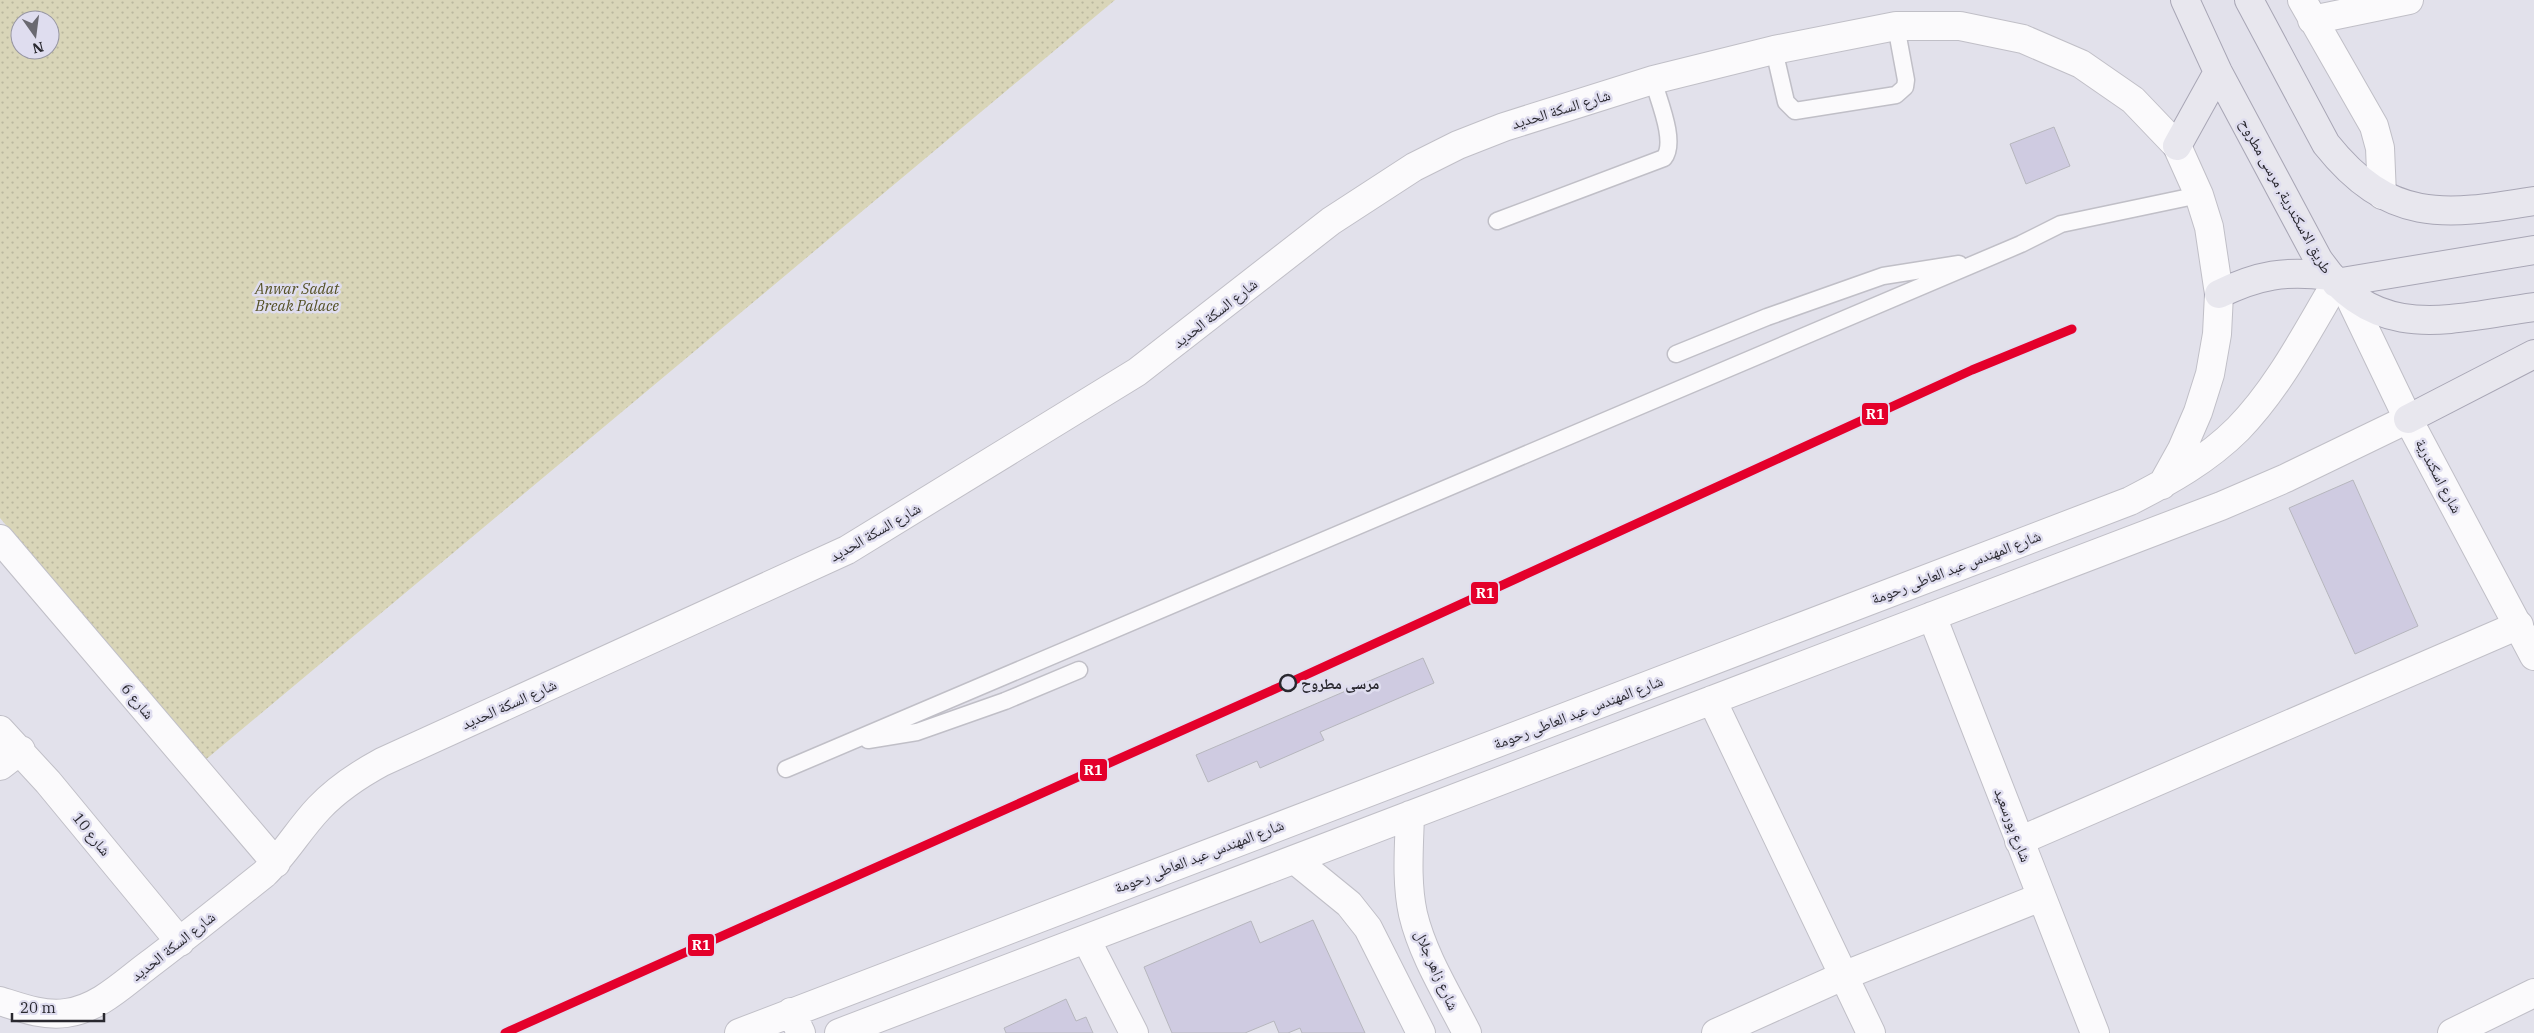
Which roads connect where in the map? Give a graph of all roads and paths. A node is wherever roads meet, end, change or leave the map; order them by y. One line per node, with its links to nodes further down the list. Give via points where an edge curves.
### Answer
1 (2186, 0): 7 (main road, طريق الاسكندرية, مرسى مطروح)
2 (2249, 0): 11 (main road, via 2326,144 2354,175)
3 (2409, 0): 4 (street)
4 (2307, 10): 11 (street, via 2374,126 2380,148)
5 (1896, 26): 6 (street, شارع السكة الحديد); 6 (lane, via 1906,80 1905,87 1896,95 1794,111 1786,102); 9 (street, شارع السكة الحديد, via 1960,26 2022,39 2081,64 2126,95)
6 (1774, 50): 8 (street, شارع السكة الحديد)
7 (2218, 72): 9 (main road); 16 (main road, طريق الاسكندرية, مرسى مطروح, via 2318,259)
8 (1653, 80): 13 (lane, via 1669,140 1664,158); 38 (street, شارع السكة الحديد, via 1504,127 1414,167 1331,221 1137,372 853,547 358,775 318,809)
9 (2178, 146): 10 (street, شارع السكة الحديد)
10 (2199, 195): 15 (lane, via 2061,224); 17 (street, شارع السكة الحديد, via 2209,227)
11 (2382, 195): 12 (main road, via 2413,207 2445,212)
12 (2534, 201)
13 (1497, 221)
14 (2534, 250): 16 (main road)
15 (1980, 262): 19 (lane, via 1883,276 1767,317); 31 (lane)
16 (2338, 284): 17 (main road, via 2302,272 2273,274); 18 (main road, طريق الاسكندرية, مرسى مطروح, via 2368,308 2415,320 2439,320); 21 (street, شارع اسكندرية); 22 (street, شارع المهندس عبد العاطى رحومة, via 2258,406 2214,450)
17 (2219, 294): 22 (street, شارع السكة الحديد, via 2210,374 2182,449)
18 (2534, 307)
19 (1676, 354)
20 (2534, 354): 21 (main road)
21 (2408, 419): 24 (street, via 2221,506); 25 (street, شارع اسكندرية)
22 (2162, 484): 30 (street, شارع المهندس عبد العاطى رحومة, via 2130,501)
23 (0, 539): 38 (street, شارع 6)
24 (1932, 616): 28 (street); 36 (street, شارع بورسعيد)
25 (2519, 625): 26 (street, شارع اسكندرية); 36 (street)
26 (2534, 656)
27 (1079, 670): 31 (lane, via 1005,701 917,732)
28 (1712, 700): 33 (street); 42 (street)
29 (0, 730): 32 (street, شارع 10)
30 (1526, 731): 33 (street); 45 (street, شارع المهندس عبد العاطى رحومة)
31 (843, 744): 34 (lane)
32 (10, 758): 41 (street, شارع 10)
33 (1539, 765): 35 (street)
34 (786, 768)
35 (1410, 815): 37 (street); 50 (street, شارع زاهر جلال, via 1409,885 1413,915 1422,943)
36 (2019, 841): 39 (street, شارع بورسعيد)
37 (1295, 860): 40 (street); 49 (street, via 1349,904 1368,928)
38 (276, 863): 41 (street, شارع السكة الحديد)
39 (2040, 897): 42 (street); 53 (street, شارع بورسعيد)
40 (1086, 939): 47 (street); 48 (street)
41 (180, 942): 44 (street, شارع السكة الحديد, via 99,1002 84,1009 51,1014)
42 (1843, 976): 51 (street); 52 (street)
43 (2534, 993): 54 (street)
44 (0, 1001)
45 (796, 1023): 46 (street, شارع المهندس عبد العاطى رحومة)
46 (739, 1033)
47 (840, 1033)
48 (1134, 1033)
49 (1421, 1033)
50 (1467, 1033)
51 (1716, 1033)
52 (1870, 1033)
53 (2095, 1033)
54 (2452, 1033)

